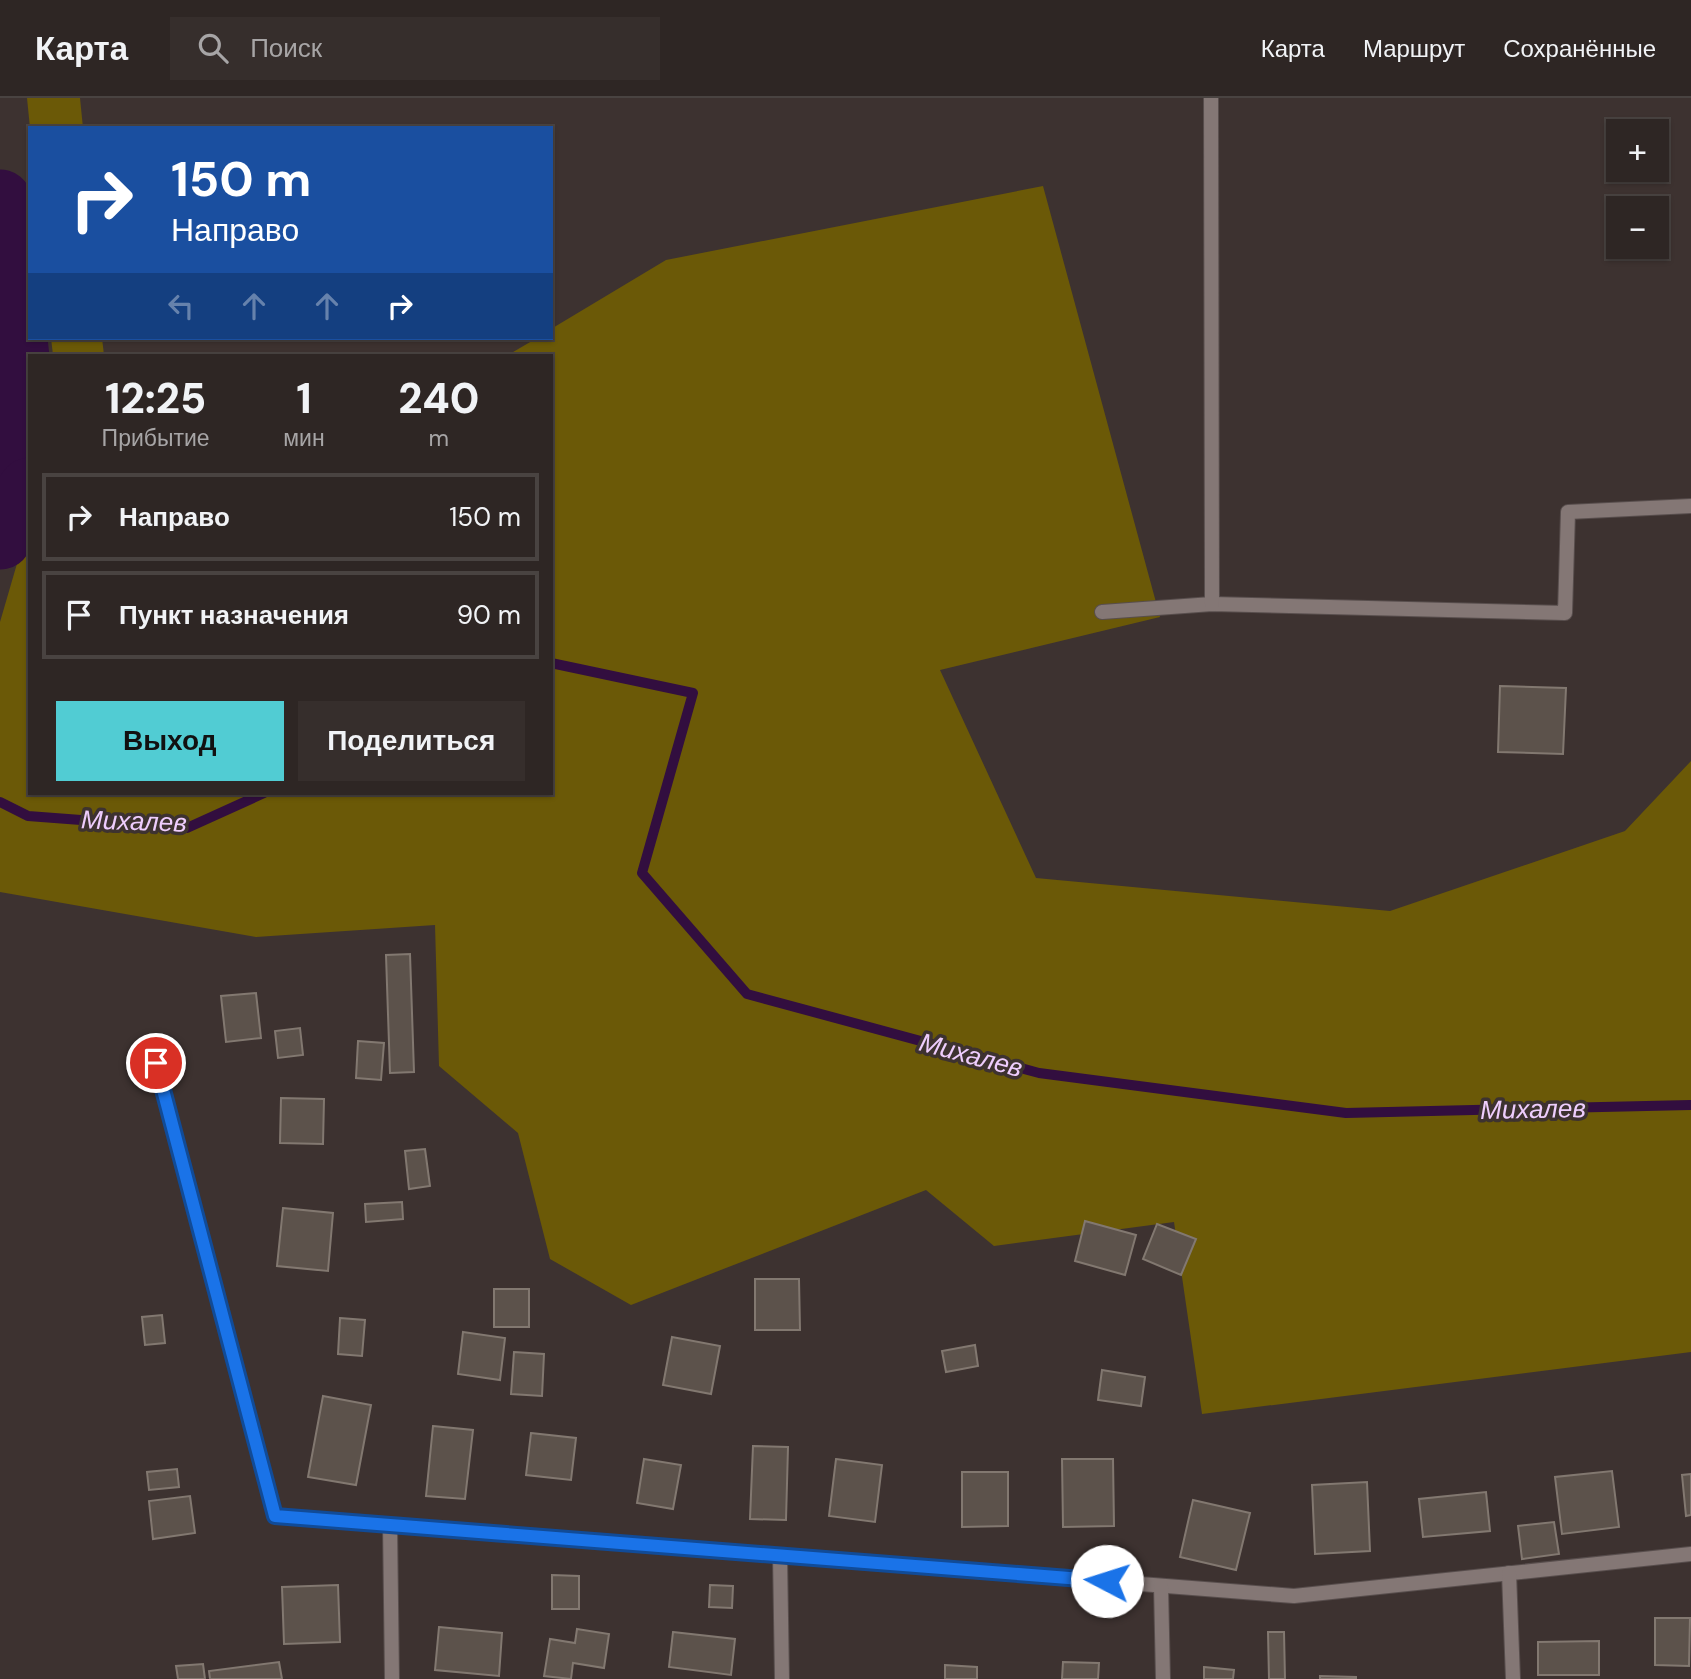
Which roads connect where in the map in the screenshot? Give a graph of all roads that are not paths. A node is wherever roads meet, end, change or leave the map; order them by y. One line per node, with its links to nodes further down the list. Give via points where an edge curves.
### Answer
1 (1211, 98): 3 (street)
2 (1691, 506): 3 (street, via 1568,512 1565,613)
3 (1212, 604): 4 (street)
4 (1102, 612)
5 (156, 1063): 6 (street, via 275,1516)
6 (390, 1525): 8 (street); 11 (street)
7 (1691, 1554): 9 (street)
8 (780, 1556): 10 (street); 12 (street)
9 (1509, 1573): 10 (street, via 1294,1596); 14 (street)
10 (1161, 1586): 13 (street)
11 (393, 1679)
12 (782, 1679)
13 (1163, 1679)
14 (1513, 1679)

